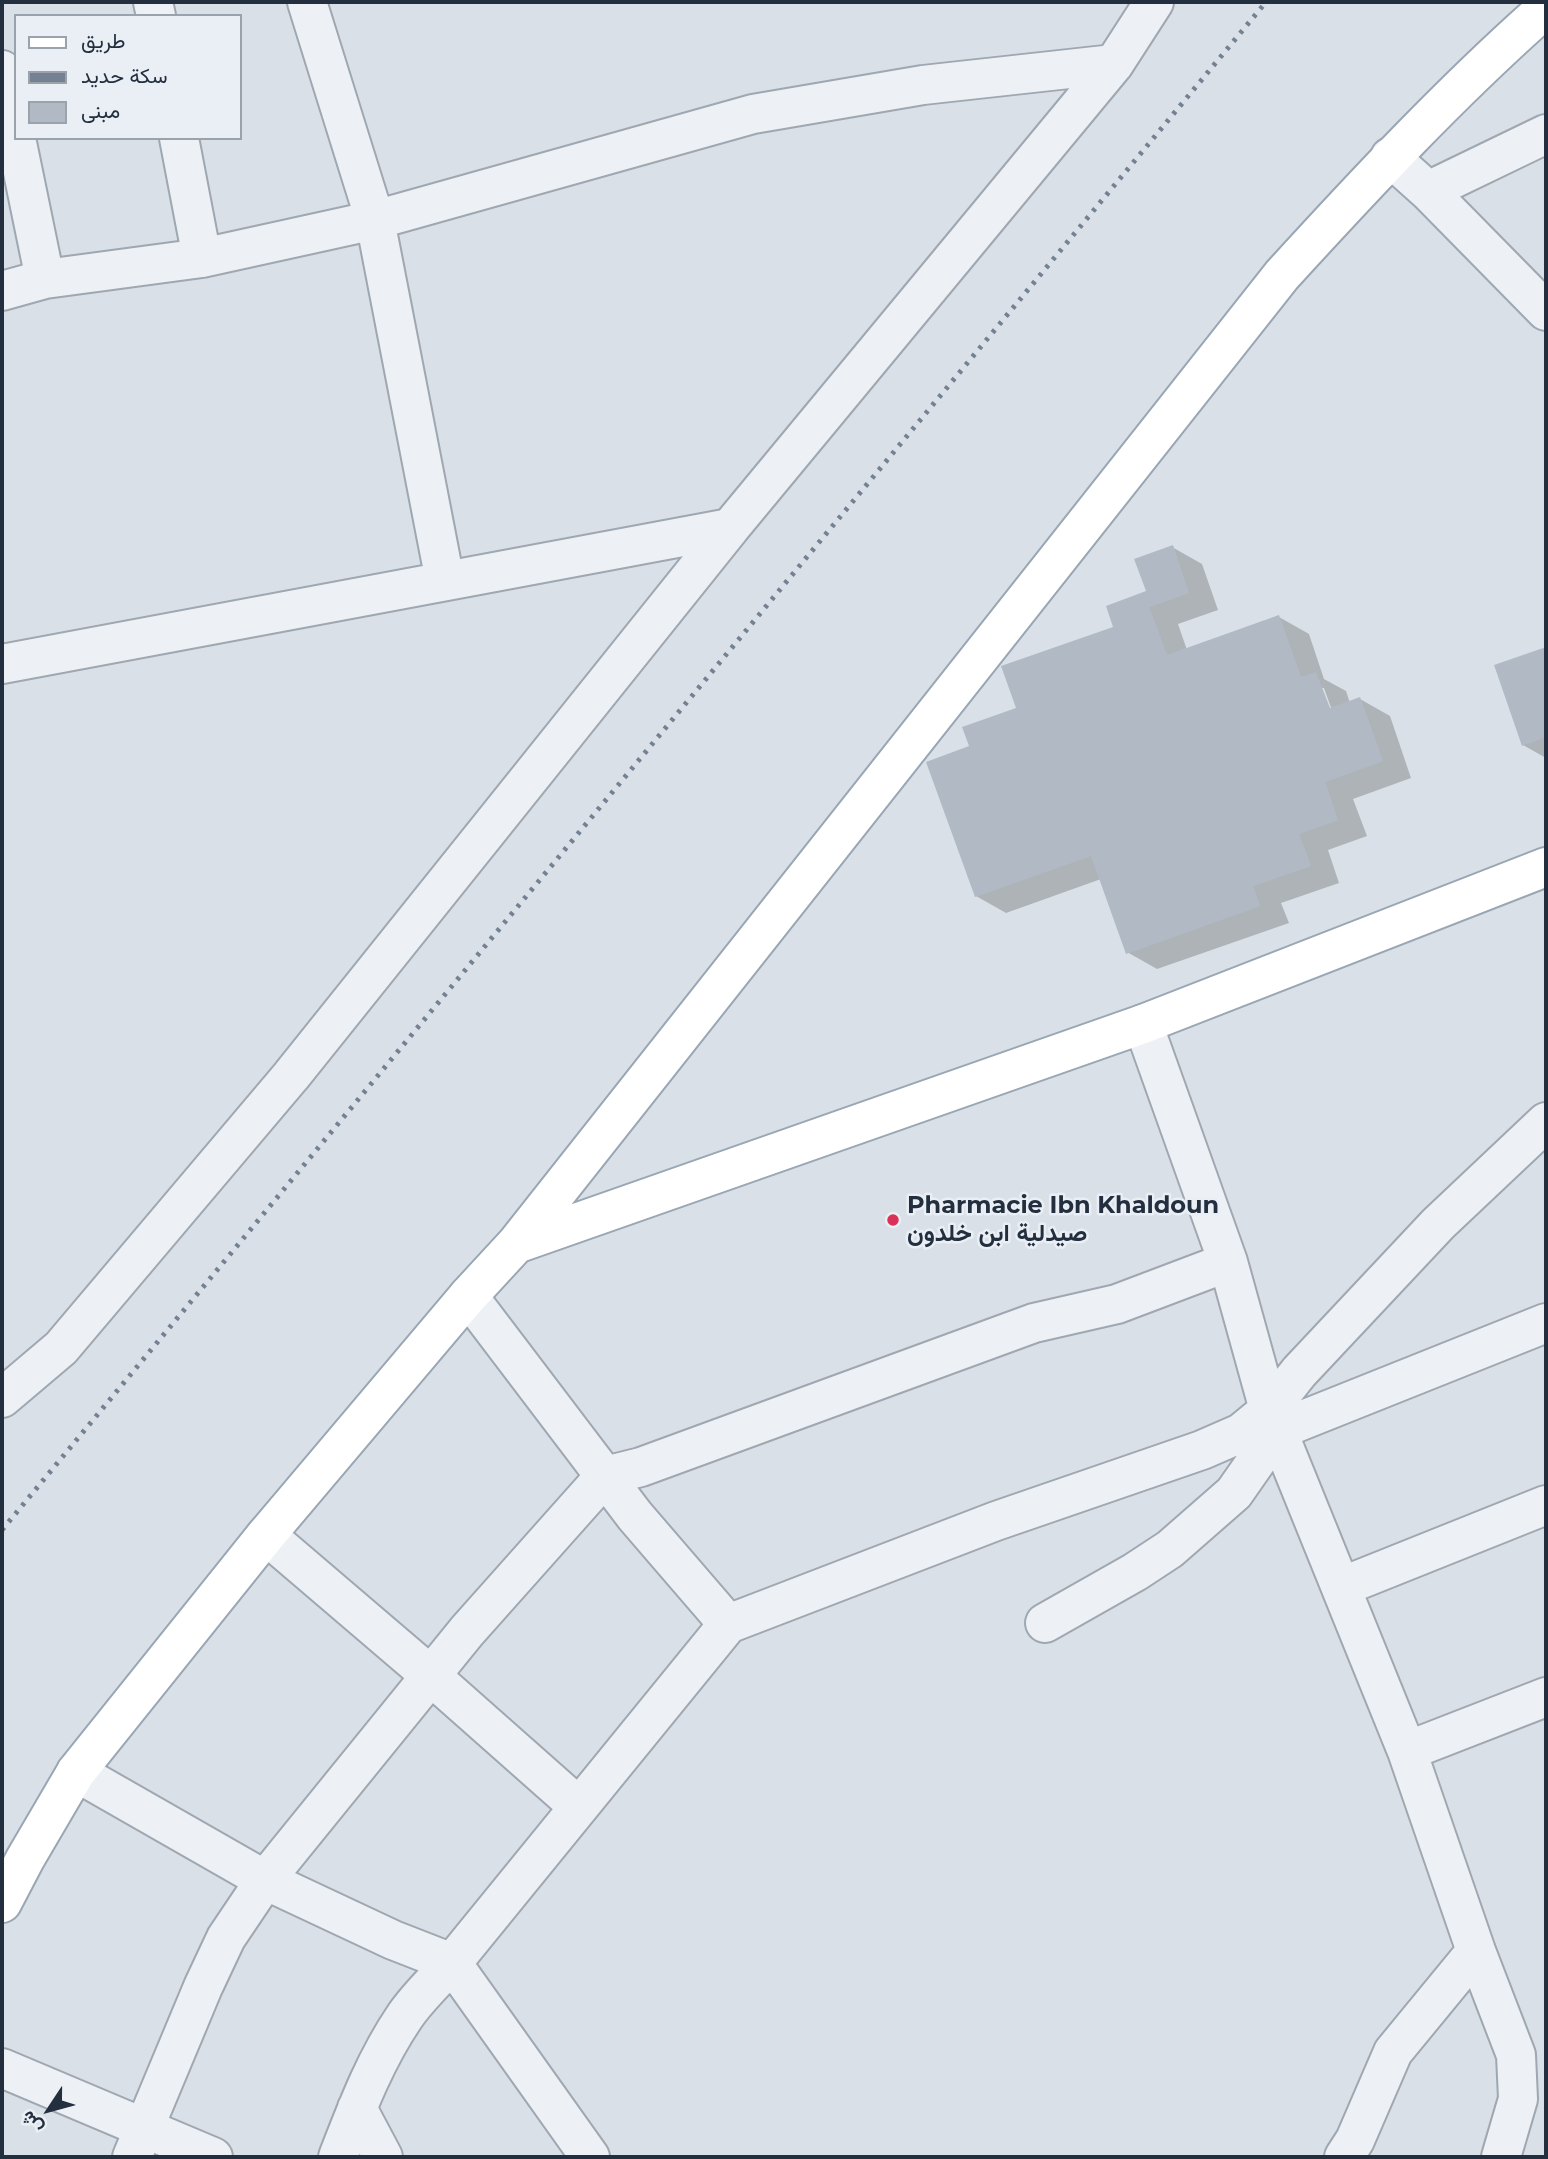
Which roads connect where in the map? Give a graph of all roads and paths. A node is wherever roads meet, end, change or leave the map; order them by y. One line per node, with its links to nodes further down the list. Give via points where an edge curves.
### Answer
1 (306, 2): 12 (street)
2 (1154, 2): 4 (street)
3 (1546, 8): 10 (main road)
4 (1114, 64): 12 (street, via 923,85 753,114); 17 (street)
5 (2, 70): 6 (street)
6 (14, 128)
7 (1546, 134): 11 (street)
8 (16, 140): 14 (street)
9 (179, 140): 13 (street)
10 (1390, 157): 11 (street); 23 (main road, via 1282,275)
11 (1428, 191): 16 (street)
12 (375, 220): 13 (street); 18 (street)
13 (202, 258): 14 (street)
14 (45, 279): 15 (street)
15 (2, 291)
16 (1546, 311)
17 (730, 528): 18 (street); 27 (street, via 291,1076 61,1348)
18 (445, 581): 19 (street)
19 (2, 664)
20 (1546, 867): 21 (main road)
21 (1143, 1024): 23 (main road); 24 (street)
22 (1546, 1122): 28 (street, via 1438,1224 1299,1372)
23 (516, 1244): 25 (main road)
24 (1228, 1262): 28 (street); 29 (street, via 1117,1304 1034,1323 641,1467)
25 (468, 1296): 29 (street); 31 (main road)
26 (1546, 1323): 28 (street)
27 (2, 1398)
28 (1274, 1420): 32 (street); 33 (street, via 1234,1493 1170,1549); 34 (street)
29 (605, 1476): 34 (street); 35 (street)
30 (1546, 1506): 32 (street)
31 (266, 1535): 35 (street); 38 (main road)
32 (1341, 1587): 37 (street)
33 (1045, 1623)
34 (728, 1624): 39 (street)
35 (431, 1676): 39 (street); 40 (street)
36 (1546, 1697): 37 (street)
37 (1407, 1751): 42 (street)
38 (76, 1772): 40 (street); 41 (main road)
39 (579, 1807): 43 (street)
40 (265, 1880): 43 (street); 47 (street, via 226,1938)
41 (2, 1903)
42 (1476, 1951): 44 (street); 53 (street, via 1393,2052)
43 (452, 1963): 46 (street, via 407,2013); 48 (street)
44 (1531, 2050): 49 (street, via 1518,2099)
45 (2, 2068): 47 (street)
46 (357, 2108): 51 (street); 52 (street)
47 (139, 2144): 50 (street)
48 (577, 2152)
49 (1512, 2153)
50 (213, 2157)
51 (338, 2157)
52 (383, 2157)
53 (1344, 2157)

